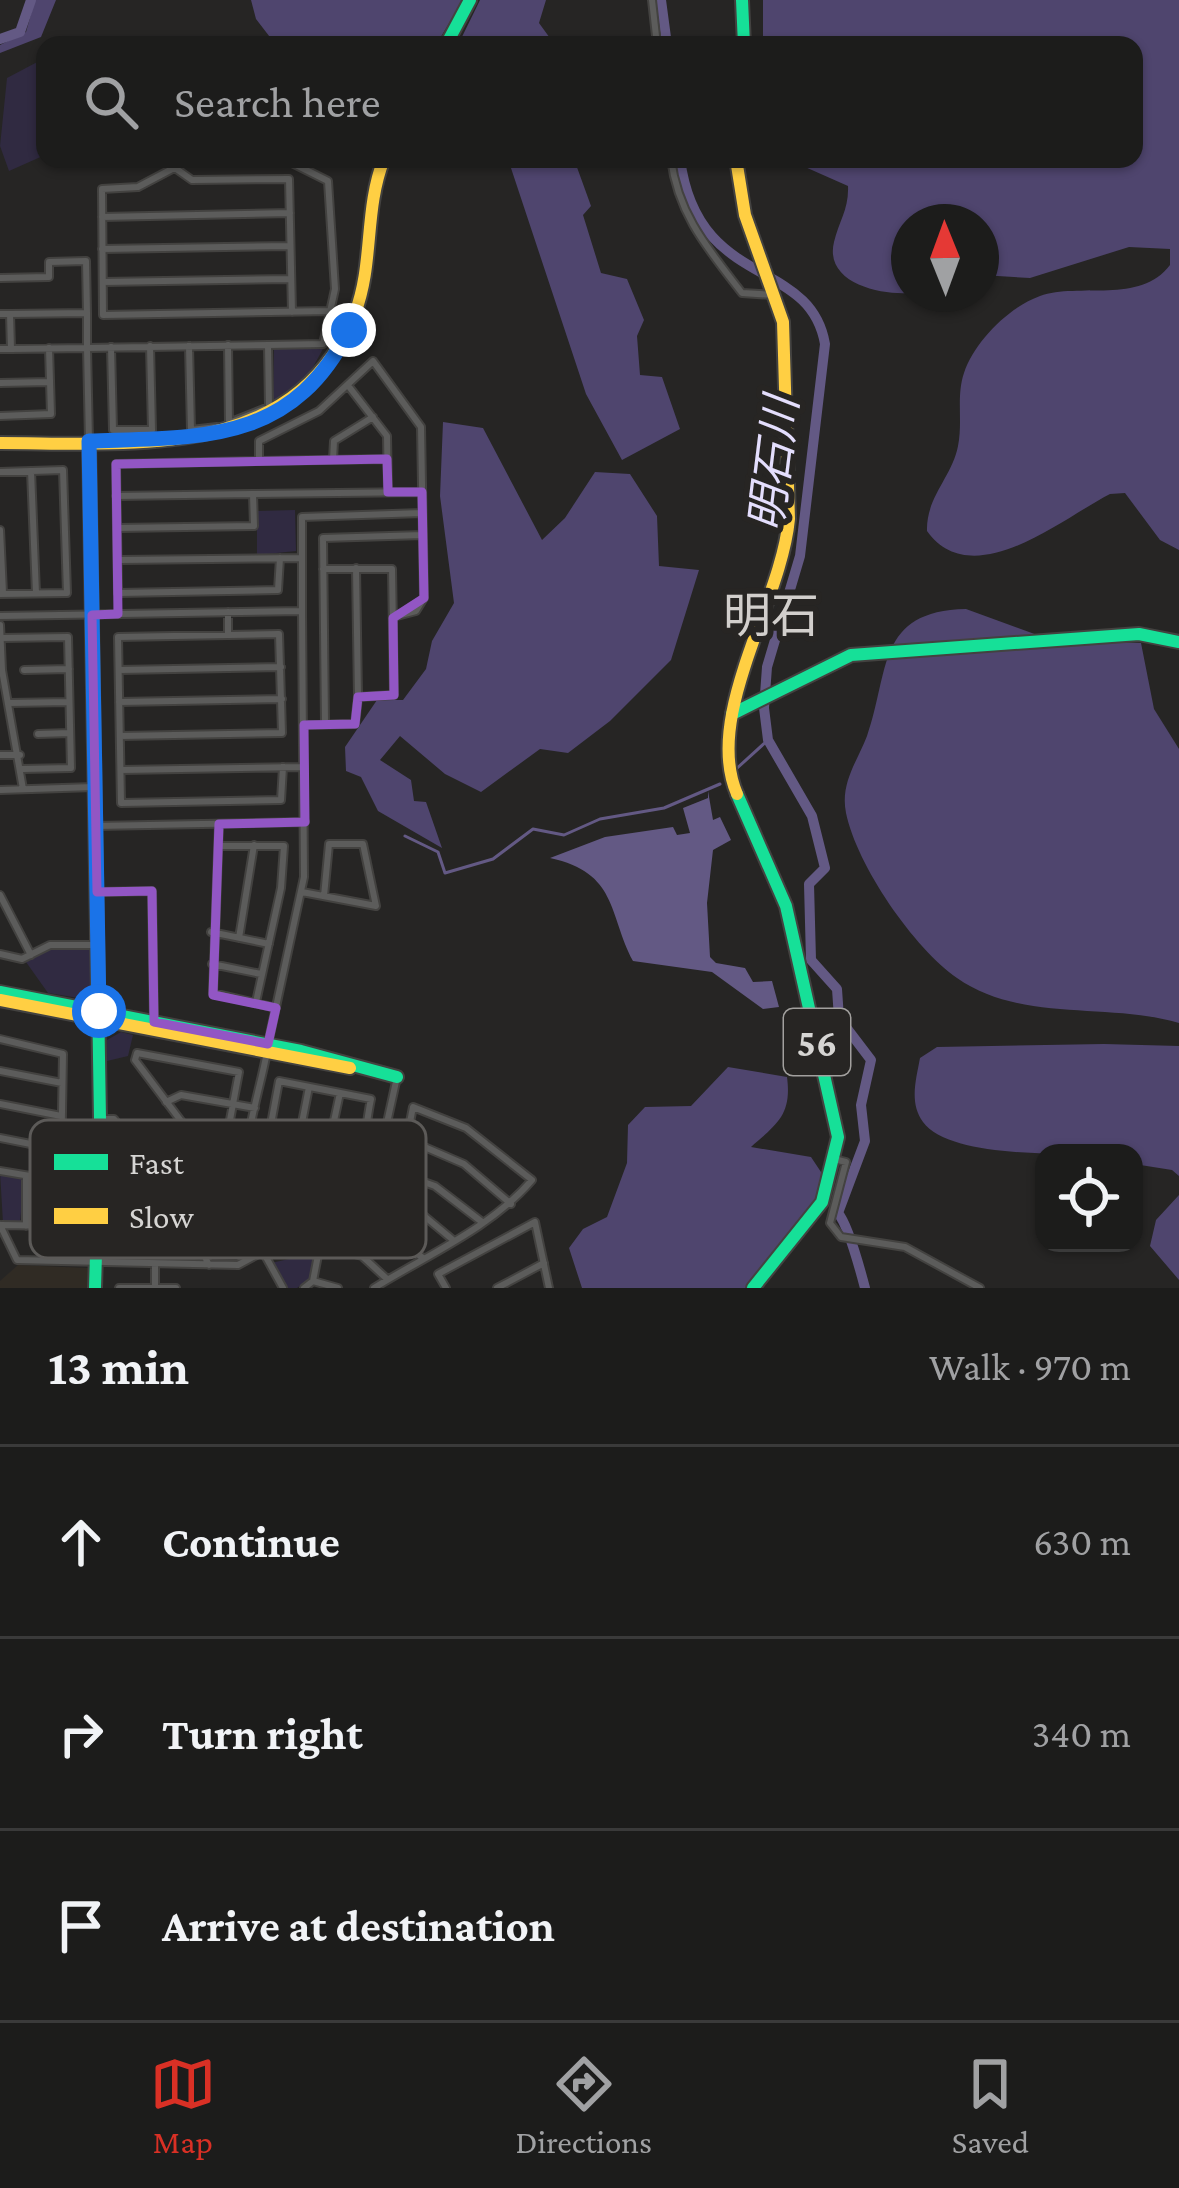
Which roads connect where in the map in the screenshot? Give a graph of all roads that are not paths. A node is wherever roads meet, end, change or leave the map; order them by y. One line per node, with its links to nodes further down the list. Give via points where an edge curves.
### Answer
1 (470, 0): 4 (street)
2 (652, 0): 5 (street)
3 (742, 0): 6 (street)
4 (451, 36)
5 (656, 36)
6 (744, 36)
7 (175, 168): 12 (street, via 192,180 289,178); 13 (street, via 138,187 102,189)
8 (302, 168): 22 (street, via 328,181)
9 (381, 168): 42 (street, via 355,314 304,392 222,434)
10 (673, 168): 21 (street, via 679,203 700,240 746,296)
11 (737, 168): 21 (street, 56)
12 (290, 213): 13 (street); 14 (street)
13 (102, 217): 15 (street)
14 (290, 246): 15 (street); 19 (street)
15 (102, 249): 17 (street)
16 (86, 261): 17 (street); 18 (street, via 49,262 49,277); 24 (street)
17 (102, 261): 20 (street)
18 (0, 278)
19 (291, 279): 20 (street); 23 (street)
20 (103, 282): 23 (street, via 103,315)
21 (774, 292): 89 (street, 56, via 784,340 788,536)
22 (331, 311): 23 (street); 28 (street, via 323,344)
23 (292, 312)
24 (86, 313): 26 (street); 33 (street)
25 (0, 314): 26 (street)
26 (10, 314): 35 (street)
27 (228, 345): 28 (street); 30 (street); 41 (street)
28 (268, 345): 41 (street, via 269,406)
29 (150, 346): 30 (street); 31 (street); 31 (street, via 152,430 112,430)
30 (189, 346): 41 (street, via 191,430)
31 (111, 347): 33 (street)
32 (49, 348): 33 (street); 35 (street); 36 (street)
33 (87, 348): 42 (street)
34 (0, 349): 35 (street)
35 (11, 349)
36 (50, 382): 37 (street); 39 (street, via 51,414)
37 (0, 383)
38 (350, 387): 40 (street); 46 (street, via 259,441); 50 (street, via 373,361 420,424)
39 (0, 416)
40 (373, 417): 44 (street, via 387,436); 45 (street, via 334,441)
41 (229, 424)
42 (89, 441): 43 (street); 69 (street)
43 (0, 443)
44 (387, 459): 45 (street); 49 (street)
45 (333, 460): 46 (street)
46 (259, 461): 52 (street, via 116,464)
47 (31, 471): 48 (street); 65 (street); 65 (street, via 63,470 68,593)
48 (0, 472)
49 (388, 492): 50 (street); 51 (street)
50 (422, 492): 53 (street)
51 (254, 494): 52 (street); 54 (street, via 254,526)
52 (116, 496): 54 (street)
53 (422, 513): 56 (street); 57 (street, via 305,515)
54 (117, 528): 59 (street)
55 (0, 530): 63 (street)
56 (423, 535): 61 (street, via 324,537); 71 (street, via 423,603)
57 (301, 557): 58 (street); 66 (street)
58 (280, 558): 59 (street); 62 (street, via 278,590)
59 (117, 560): 62 (street, via 118,593)
60 (356, 568): 61 (street); 71 (street, via 392,569); 84 (street)
61 (323, 569): 93 (street)
62 (173, 592): 68 (street)
63 (2, 594): 64 (street)
64 (19, 594): 65 (street); 70 (street)
65 (37, 594)
66 (302, 611): 67 (street); 82 (street)
67 (228, 612): 68 (street); 73 (street)
68 (174, 613): 69 (street)
69 (92, 615): 70 (street); 103 (street)
70 (19, 616): 72 (street)
71 (393, 617): 84 (street, via 394,695)
72 (0, 621): 74 (street)
73 (228, 635): 77 (street, via 279,634); 80 (street, via 118,637)
74 (1, 638): 76 (street); 78 (street, via 68,637)
75 (1179, 641): 89 (street, via 1139,634 883,651 834,661)
76 (0, 659): 83 (street)
77 (281, 667): 80 (street); 81 (street)
78 (69, 668): 79 (street); 86 (street)
79 (24, 670)
80 (119, 670): 88 (street)
81 (281, 683): 82 (street); 85 (street)
82 (303, 683): 92 (street)
83 (3, 691): 87 (street)
84 (358, 698): 93 (street, via 355,724)
85 (282, 699): 88 (street); 96 (street, via 283,733)
86 (69, 702): 87 (street); 95 (street)
87 (9, 703): 91 (street)
88 (119, 703): 96 (street)
89 (732, 714): 155 (street, 56, via 726,774 786,906 836,1120)
90 (0, 723): 91 (street)
91 (14, 723): 97 (street)
92 (304, 724): 93 (street); 100 (street)
93 (326, 724)
94 (38, 734): 95 (street)
95 (70, 734): 101 (street, via 70,769)
96 (120, 736): 102 (street)
97 (20, 754): 98 (street); 101 (street)
98 (0, 755)
99 (283, 767): 100 (street); 102 (street); 102 (street, via 283,799 264,801 121,803)
100 (304, 767): 106 (street)
101 (22, 769): 104 (street)
102 (121, 770)
103 (94, 787): 104 (street); 108 (street)
104 (23, 789): 105 (street)
105 (0, 790)
106 (305, 822): 107 (street); 112 (street)
107 (219, 824): 108 (street); 110 (street)
108 (95, 826): 111 (street)
109 (254, 845): 110 (street); 116 (street); 117 (street, via 284,846)
110 (220, 846): 115 (street)
111 (97, 892): 118 (street); 127 (street, via 152,891)
112 (302, 892): 114 (street); 125 (street)
113 (0, 895): 120 (street)
114 (325, 896): 114 (street, via 328,844 364,844 376,906)
115 (211, 932): 116 (street); 121 (street)
116 (239, 938): 117 (street)
117 (269, 944): 122 (street)
118 (97, 945): 120 (street, via 50,945); 126 (street)
119 (0, 954): 120 (street)
120 (31, 956)
121 (212, 964): 122 (street); 124 (street, via 214,995)
122 (262, 974): 124 (street)
123 (0, 996): 126 (street)
124 (256, 1004): 125 (street)
125 (276, 1008): 129 (street)
126 (99, 1015): 127 (street); 129 (street); 140 (street)
127 (154, 1022): 129 (street)
128 (0, 1039): 132 (street, via 61,1051)
129 (267, 1048): 131 (street); 138 (street)
130 (0, 1071): 132 (street)
131 (397, 1077): 150 (street)
132 (62, 1083): 139 (street)
133 (309, 1087): 134 (street); 146 (street, via 279,1081); 147 (street)
134 (340, 1093): 148 (street); 149 (street, via 370,1099)
135 (166, 1102): 136 (street, via 181,1095); 136 (street, via 137,1053 239,1072); 143 (street)
136 (233, 1104): 138 (street); 144 (street)
137 (0, 1105): 139 (street)
138 (255, 1108): 145 (street)
139 (61, 1116): 141 (street)
140 (100, 1119): 142 (street)
141 (61, 1120)
142 (115, 1120)
143 (180, 1120)
144 (230, 1120)
145 (252, 1120)
146 (272, 1120)
147 (302, 1120)
148 (334, 1120)
149 (366, 1120)
150 (388, 1120)
151 (410, 1120): 160 (street, via 412,1107 490,1143 532,1180)
152 (0, 1138): 153 (street)
153 (30, 1144)
154 (426, 1148): 160 (street, via 464,1164)
155 (838, 1160): 192 (street, 56, via 815,1220); 193 (street, via 846,1162 830,1223 849,1237 905,1247)
156 (0, 1171): 157 (street)
157 (26, 1176): 158 (street); 164 (street)
158 (30, 1177)
159 (426, 1182): 162 (street)
160 (511, 1204): 162 (street)
161 (426, 1219): 166 (street)
162 (482, 1222): 166 (street)
163 (0, 1225): 164 (street); 175 (street, via 17,1260)
164 (26, 1226): 165 (street)
165 (30, 1226)
166 (453, 1240): 167 (street)
167 (426, 1256)
168 (96, 1258): 175 (street)
169 (205, 1258): 178 (street)
170 (251, 1258): 178 (street)
171 (266, 1258): 185 (street)
172 (317, 1258): 180 (street)
173 (364, 1258): 179 (street)
174 (423, 1258): 179 (street)
175 (96, 1262): 177 (street); 181 (street)
176 (544, 1263): 189 (street, via 536,1222 438,1274); 190 (street); 191 (street)
177 (155, 1264): 178 (street); 183 (street)
178 (209, 1265)
179 (387, 1280): 188 (street)
180 (313, 1281): 186 (street); 187 (street)
181 (95, 1288)
182 (119, 1288): 183 (street)
183 (155, 1288): 184 (street)
184 (176, 1288)
185 (283, 1288)
186 (304, 1288)
187 (338, 1288)
188 (374, 1288)
189 (446, 1288)
190 (496, 1288)
191 (549, 1288)
192 (753, 1288)
193 (980, 1288)

